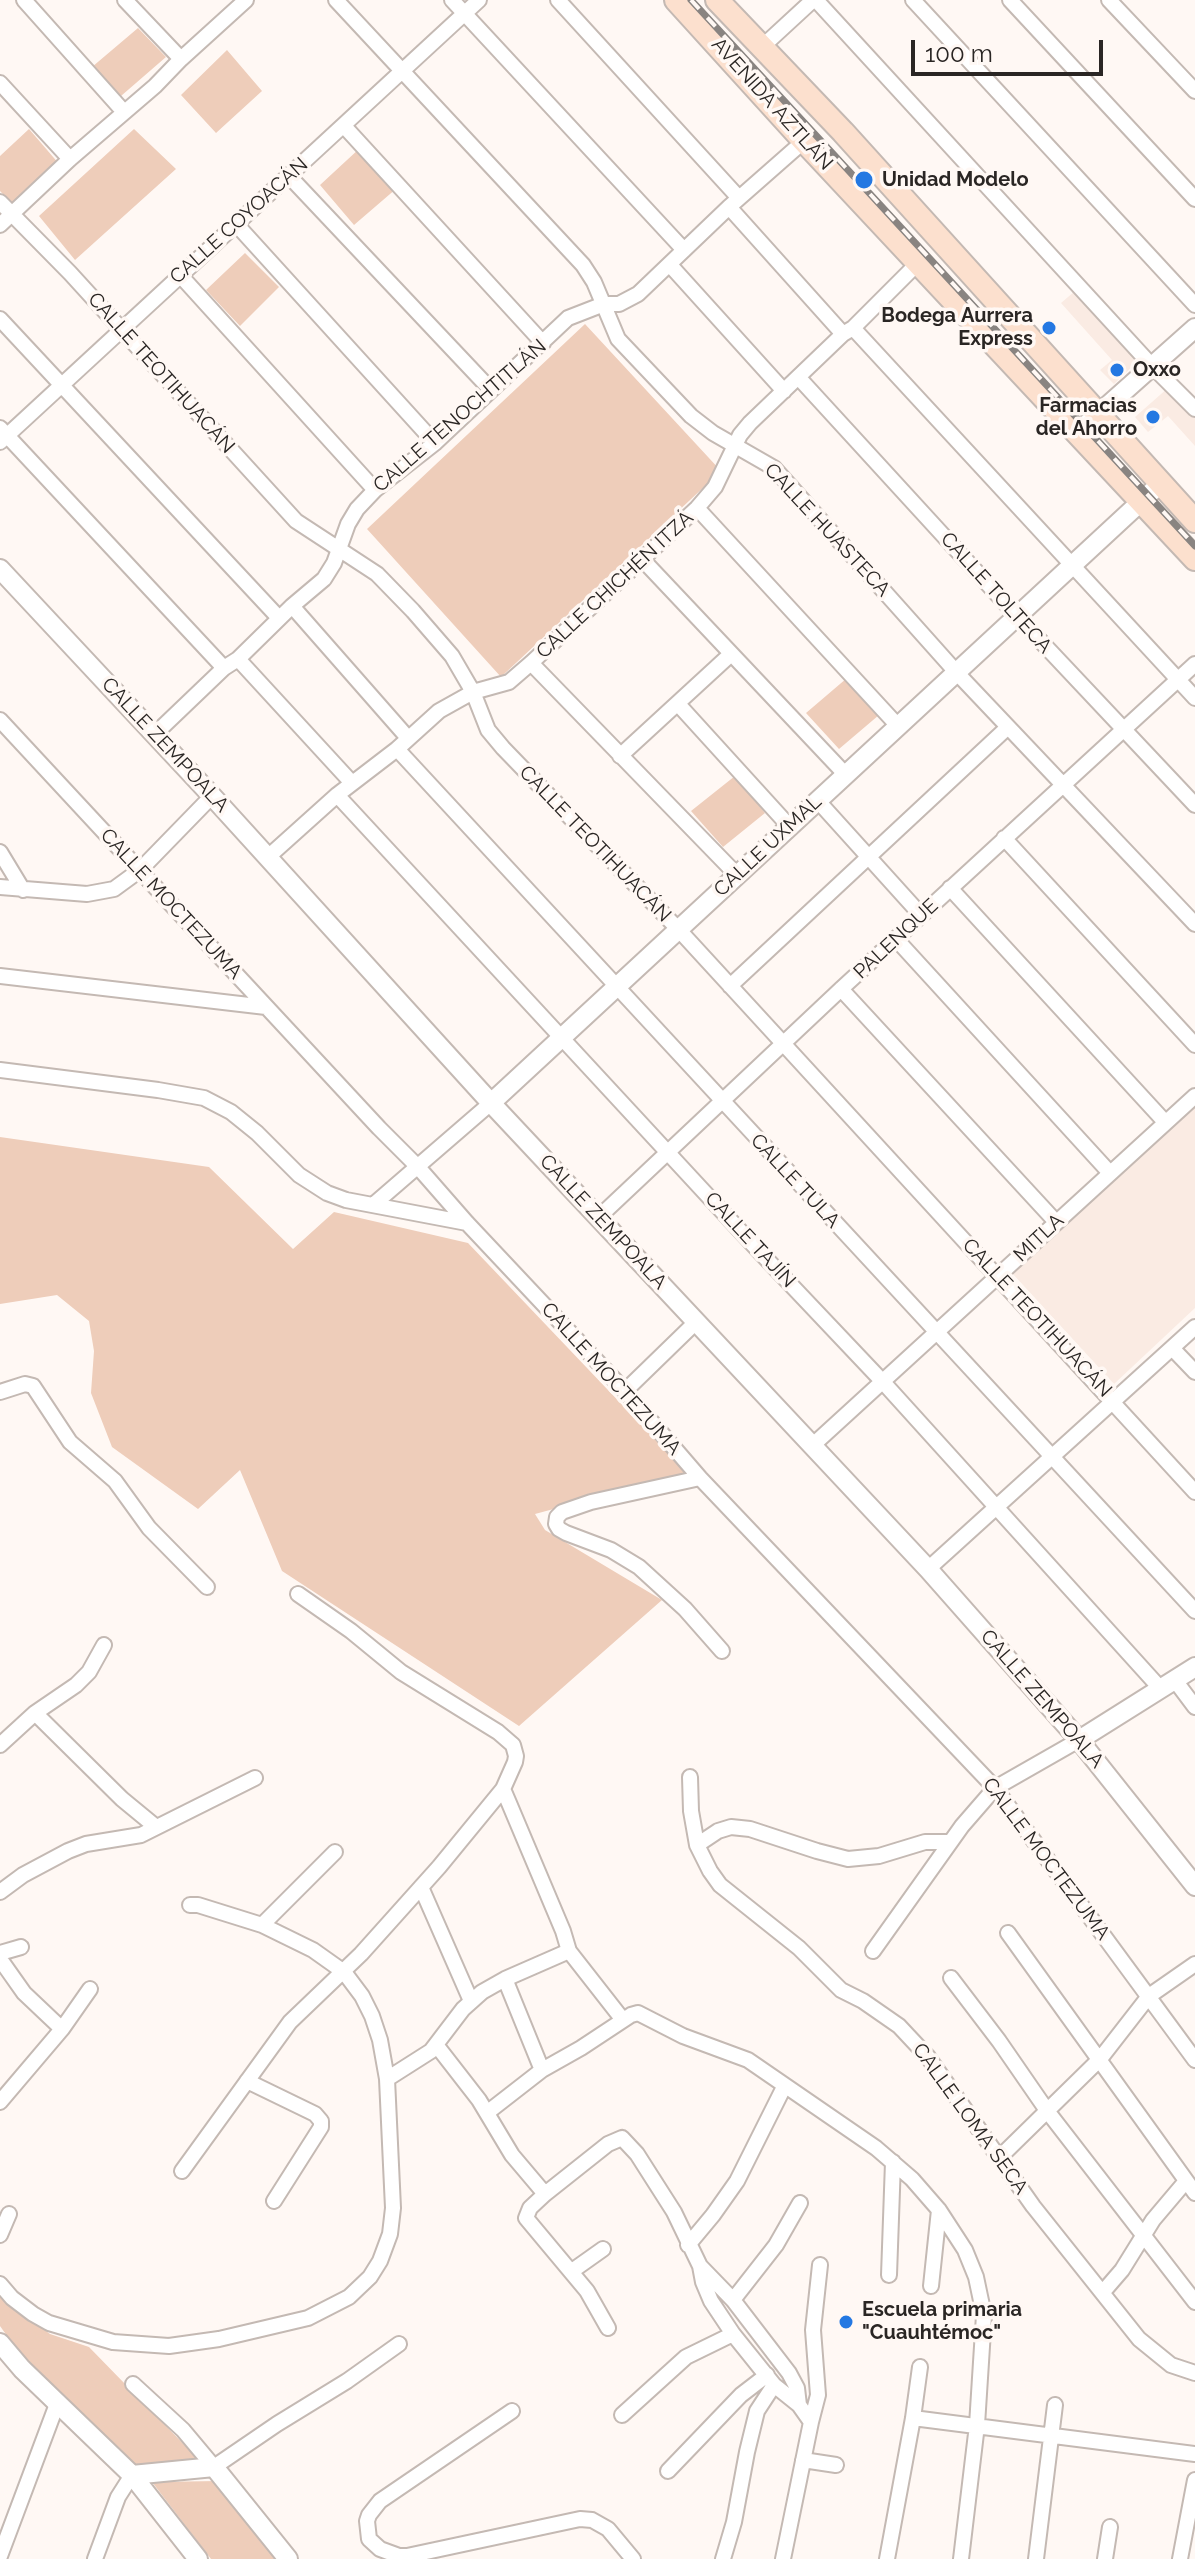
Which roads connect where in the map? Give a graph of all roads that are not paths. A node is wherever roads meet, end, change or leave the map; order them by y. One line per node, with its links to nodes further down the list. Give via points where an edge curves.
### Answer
1 (24, 0): 20 (street)
2 (125, 0): 16 (street)
3 (336, 0): 17 (street, CALLE HUASTECA)
4 (452, 0): 14 (street)
5 (479, 0): 14 (street, CALLE COYOACÁN)
6 (558, 0): 27 (street)
7 (676, 0): 22 (main road, AVENIDA AZTLÁN)
8 (717, 0): 15 (main road, AVENIDA AZTLÁN)
9 (814, 0): 15 (street); 41 (street)
10 (913, 0): 35 (street)
11 (1010, 0): 25 (street)
12 (1109, 0): 19 (street)
13 (235, 3): 16 (street)
14 (465, 14): 17 (street, CALLE COYOACÁN); 30 (street)
15 (762, 47): 47 (main road, AVENIDA AZTLÁN)
16 (181, 59): 20 (street)
17 (403, 72): 21 (street, CALLE COYOACÁN); 34 (street, CALLE HUASTECA, via 583,265)
18 (0, 83): 23 (street)
19 (1195, 91)
20 (124, 112): 23 (street)
21 (344, 126): 24 (street, CALLE COYOACÁN); 40 (street)
22 (804, 141): 27 (street, CALLE TENOCHTITLÁN); 31 (main road, AVENIDA AZTLÁN)
23 (70, 159): 28 (street)
24 (289, 176): 29 (street, CALLE COYOACÁN); 44 (street)
25 (1195, 199)
26 (0, 202): 28 (street, CALLE TEOTIHUACÁN)
27 (734, 203): 30 (street, CALLE TENOCHTITLÁN); 39 (street)
28 (6, 219): 38 (street, CALLE TEOTIHUACÁN)
29 (236, 224): 33 (street, CALLE COYOACÁN); 50 (street)
30 (684, 250): 32 (street, CALLE TENOCHTITLÁN)
31 (918, 263): 39 (street, CALLE CHICHÉN ITZÁ); 48 (main road, AVENIDA AZTLÁN)
32 (670, 265): 34 (street, CALLE TENOCHTITLÁN, via 628,300); 45 (street)
33 (180, 275): 38 (street, CALLE COYOACÁN); 53 (street)
34 (604, 304): 40 (street, CALLE TENOCHTITLÁN, via 568,318); 51 (street, CALLE HUASTECA, via 628,350 691,416)
35 (1195, 305)
36 (0, 319): 43 (street)
37 (1195, 328): 41 (street)
38 (121, 329): 43 (street, CALLE COYOACÁN); 57 (street, CALLE TEOTIHUACÁN, via 296,521)
39 (848, 331): 42 (street, CALLE CHICHÉN ITZÁ); 60 (street)
40 (543, 343): 44 (street, CALLE TENOCHTITLÁN)
41 (1152, 366): 46 (street); 47 (street)
42 (799, 378): 45 (street, CALLE CHICHÉN ITZÁ); 63 (street, CALLE TOLTECA)
43 (60, 384): 49 (street, CALLE COYOACÁN); 64 (street)
44 (491, 390): 50 (street, CALLE TENOCHTITLÁN)
45 (784, 391): 51 (street, CALLE CHICHÉN ITZÁ, via 750,423)
46 (1195, 409)
47 (1098, 415): 48 (street); 52 (main road, AVENIDA AZTLÁN)
48 (1077, 433): 54 (main road, AVENIDA AZTLÁN)
49 (2, 435): 69 (street)
50 (435, 443): 53 (street, CALLE TENOCHTITLÁN)
51 (737, 446): 55 (street, CALLE CHICHÉN ITZÁ); 70 (street, CALLE HUASTECA, via 774,468)
52 (1160, 484): 54 (street, CALLE UXMAL); 56 (main road, AVENIDA AZTLÁN)
53 (375, 490): 57 (street, CALLE TENOCHTITLÁN, via 357,509)
54 (1142, 502): 59 (main road, AVENIDA AZTLÁN); 60 (street, CALLE UXMAL)
55 (697, 508): 58 (street, CALLE CHICHÉN ITZÁ); 76 (street)
56 (1195, 521)
57 (339, 550): 62 (street, CALLE TENOCHTITLÁN, via 324,579); 72 (street, CALLE TEOTIHUACÁN, via 377,574 413,611 452,656)
58 (642, 559): 65 (street); 67 (street, CALLE CHICHÉN ITZÁ)
59 (1195, 559)
60 (1072, 565): 63 (street, CALLE UXMAL); 71 (street)
61 (0, 569): 79 (street, CALLE ZEMPOALA)
62 (292, 606): 64 (street, CALLE TENOCHTITLÁN); 80 (street)
63 (1017, 616): 70 (street, CALLE UXMAL); 78 (street, CALLE TOLTECA)
64 (279, 618): 66 (street, CALLE TENOCHTITLÁN)
65 (731, 654): 74 (street); 83 (street)
66 (238, 659): 69 (street, CALLE TENOCHTITLÁN); 84 (street)
67 (531, 663): 72 (street, CALLE CHICHÉN ITZÁ, via 509,682); 82 (street)
68 (1195, 664): 71 (street, PALENQUE)
69 (224, 668): 79 (street, CALLE TENOCHTITLÁN)
70 (957, 673): 76 (street, CALLE UXMAL); 77 (street, CALLE HUASTECA)
71 (1177, 680): 73 (street); 78 (street, PALENQUE)
72 (473, 692): 80 (street, CALLE CHICHÉN ITZÁ, via 439,711); 102 (street, CALLE TEOTIHUACÁN, via 482,720 496,739)
73 (1195, 698)
74 (678, 704): 82 (street); 90 (street)
75 (0, 720): 95 (street, CALLE MOCTEZUMA)
76 (898, 726): 83 (street, CALLE UXMAL)
77 (1008, 727): 85 (street, CALLE HUASTECA); 94 (street)
78 (1124, 731): 85 (street, PALENQUE); 89 (street, CALLE TOLTECA)
79 (155, 734): 87 (street, CALLE ZEMPOALA)
80 (408, 738): 81 (street, CALLE CHICHÉN ITZÁ)
81 (397, 749): 84 (street, CALLE CHICHÉN ITZÁ); 106 (street, CALLE TULA)
82 (620, 756): 96 (street)
83 (846, 775): 88 (street, CALLE UXMAL)
84 (352, 783): 86 (street, CALLE CHICHÉN ITZÁ)
85 (1065, 785): 91 (street, PALENQUE); 101 (street, CALLE HUASTECA)
86 (337, 795): 93 (street, CALLE CHICHÉN ITZÁ); 109 (street, CALLE TAJÍN)
87 (212, 796): 93 (street, CALLE ZEMPOALA); 95 (street)
88 (818, 801): 90 (street, CALLE UXMAL); 94 (street)
89 (1195, 805)
90 (789, 826): 96 (street, CALLE UXMAL)
91 (1004, 838): 98 (street, PALENQUE); 111 (street)
92 (0, 852): 99 (street)
93 (268, 857): 115 (street, CALLE ZEMPOALA)
94 (869, 858): 100 (street); 105 (street)
95 (140, 870): 99 (street, via 102,893); 108 (street, CALLE MOCTEZUMA)
96 (736, 874): 102 (street, CALLE UXMAL)
97 (0, 887): 99 (street)
98 (950, 888): 100 (street, PALENQUE); 116 (street)
99 (23, 890)
100 (921, 915): 103 (street, PALENQUE)
101 (1195, 924)
102 (679, 930): 105 (street, CALLE TEOTIHUACÁN); 106 (street, CALLE UXMAL)
103 (896, 939): 107 (street, PALENQUE); 119 (street)
104 (0, 976): 108 (street)
105 (730, 986): 110 (street, CALLE TEOTIHUACÁN)
106 (618, 987): 109 (street, CALLE UXMAL); 114 (street, CALLE TULA)
107 (841, 989): 110 (street, PALENQUE); 122 (street)
108 (266, 1007): 118 (street, CALLE MOCTEZUMA)
109 (563, 1037): 115 (street, CALLE UXMAL); 117 (street, CALLE TAJÍN)
110 (782, 1045): 114 (street, PALENQUE); 124 (street, CALLE TEOTIHUACÁN)
111 (1195, 1045)
112 (0, 1070): 120 (street, via 204,1098 231,1112 311,1184)
113 (1195, 1096): 116 (street, MITLA)
114 (722, 1102): 117 (street, PALENQUE); 127 (street, CALLE TULA)
115 (491, 1103): 118 (street, CALLE UXMAL); 121 (street, CALLE ZEMPOALA)
116 (1165, 1122): 119 (street, MITLA)
117 (669, 1153): 121 (street, PALENQUE); 130 (street, CALLE TAJÍN)
118 (418, 1167): 120 (street, CALLE UXMAL); 123 (street, CALLE MOCTEZUMA)
119 (1110, 1173): 122 (street, MITLA)
120 (373, 1205): 123 (street)
121 (599, 1217): 125 (street, CALLE ZEMPOALA)
122 (1056, 1222): 124 (street, MITLA)
123 (467, 1223): 131 (street, CALLE MOCTEZUMA)
124 (998, 1276): 127 (street, MITLA); 133 (street, CALLE TEOTIHUACÁN)
125 (696, 1322): 131 (street); 134 (street, CALLE ZEMPOALA)
126 (1195, 1327): 128 (street)
127 (936, 1332): 130 (street, MITLA); 135 (street, CALLE TULA)
128 (1172, 1348): 129 (street); 133 (street)
129 (1195, 1372)
130 (883, 1382): 134 (street, MITLA); 138 (street, CALLE TAJÍN)
131 (625, 1391): 136 (street, CALLE MOCTEZUMA)
132 (0, 1392): 140 (street, via 33,1386 70,1442 115,1481 149,1528)
133 (1113, 1399): 135 (street); 137 (street, CALLE TEOTIHUACÁN)
134 (813, 1445): 139 (street, CALLE ZEMPOALA)
135 (1051, 1456): 138 (street); 142 (street, CALLE TULA)
136 (700, 1478): 144 (street, via 591,1502 562,1512 556,1524 639,1567); 153 (street, CALLE MOCTEZUMA)
137 (1195, 1492)
138 (997, 1506): 139 (street); 146 (street, CALLE TAJÍN)
139 (928, 1569): 149 (street, CALLE ZEMPOALA)
140 (207, 1587)
141 (298, 1594): 154 (street, via 401,1672 508,1739 516,1756)
142 (1195, 1611)
143 (104, 1645): 148 (street, via 76,1685)
144 (722, 1651)
145 (1195, 1667): 146 (street)
146 (1167, 1684): 147 (street, CALLE TAJÍN); 149 (street)
147 (1195, 1707)
148 (35, 1713): 150 (street); 155 (street)
149 (1079, 1740): 153 (street); 159 (street, CALLE ZEMPOALA)
150 (0, 1745)
151 (690, 1777): 157 (street)
152 (255, 1778): 155 (street)
153 (995, 1788): 156 (street); 174 (street, CALLE MOCTEZUMA)
154 (503, 1789): 160 (street); 166 (street)
155 (156, 1827): 161 (street, via 77,1848)
156 (950, 1842): 157 (street, via 925,1842 848,1859 731,1827); 167 (street)
157 (697, 1845): 188 (street, CALLE LOMA SECA, via 715,1878 738,1902 799,1948 841,1990 899,2026 928,2057)
158 (335, 1852): 163 (street)
159 (1195, 1886)
160 (421, 1887): 170 (street); 175 (street)
161 (0, 1892)
162 (190, 1905): 163 (street)
163 (262, 1925): 170 (street)
164 (1008, 1933): 179 (street)
165 (21, 1947): 168 (street)
166 (569, 1951): 172 (street); 176 (street)
167 (873, 1951)
168 (0, 1956): 177 (street, via 24,1993)
169 (1195, 1964): 174 (street)
170 (344, 1972): 182 (street, via 372,2016); 183 (street, via 290,2022)
171 (951, 1978): 187 (street)
172 (505, 1979): 175 (street); 181 (street)
173 (90, 1989): 177 (street)
174 (1149, 1996): 179 (street); 180 (street, CALLE MOCTEZUMA)
175 (471, 2001): 178 (street)
176 (623, 2020): 181 (street); 184 (street, via 642,2013 683,2036 748,2060)
177 (62, 2029): 185 (street)
178 (437, 2046): 182 (street); 186 (street)
179 (1100, 2059): 187 (street); 191 (street)
180 (1195, 2060)
181 (542, 2070): 186 (street)
182 (387, 2079): 205 (street, via 390,2234 370,2277 329,2309 219,2339 141,2345 49,2323)
183 (247, 2081): 190 (street); 193 (street, via 321,2121)
184 (784, 2087): 189 (street); 199 (street, via 737,2181)
185 (0, 2102)
186 (488, 2112): 192 (street, via 512,2155)
187 (1048, 2112): 188 (street); 197 (street)
188 (999, 2158): 207 (street, CALLE LOMA SECA)
189 (893, 2162): 195 (street); 204 (street)
190 (182, 2171)
191 (1191, 2187): 197 (street)
192 (545, 2194): 199 (street, via 622,2138 674,2212); 203 (street, via 528,2212 527,2222)
193 (274, 2201)
194 (800, 2203): 208 (street, via 776,2245)
195 (939, 2210): 206 (street); 225 (street, via 965,2250 981,2296 984,2331)
196 (9, 2214): 198 (street)
197 (1144, 2234): 207 (street); 209 (street)
198 (0, 2235)
199 (688, 2245): 202 (street)
200 (603, 2249): 203 (street)
201 (820, 2265): 224 (street, via 813,2330 818,2395)
202 (700, 2266): 208 (street); 211 (street, via 711,2301)
203 (572, 2271): 210 (street)
204 (889, 2275)
205 (0, 2284)
206 (931, 2286)
207 (1103, 2292): 215 (street, CALLE LOMA SECA, via 1158,2356)
208 (733, 2300): 219 (street, via 789,2373)
209 (1195, 2302)
210 (608, 2328)
211 (733, 2334): 216 (street); 222 (street, via 686,2357)
212 (0, 2343): 218 (street)
213 (399, 2344): 230 (street)
214 (920, 2367): 223 (street)
215 (1195, 2373)
216 (771, 2380): 219 (street); 231 (street, via 741,2395); 240 (street, via 757,2411)
217 (133, 2384): 230 (street)
218 (57, 2404): 232 (street); 235 (street)
219 (799, 2405): 224 (street)
220 (1055, 2405): 226 (street)
221 (512, 2411): 239 (street, via 380,2501 367,2521 369,2539 380,2549 407,2556 580,2519 608,2529)
222 (622, 2415)
223 (913, 2418): 225 (street); 242 (street)
224 (811, 2422): 228 (street)
225 (977, 2425): 226 (street); 243 (street)
226 (1051, 2435): 227 (street); 244 (street)
227 (1195, 2454)
228 (803, 2460): 229 (street); 241 (street)
229 (836, 2465)
230 (214, 2467): 232 (street); 238 (street)
231 (668, 2471)
232 (132, 2475): 236 (street); 237 (street)
233 (1195, 2480): 246 (street)
234 (1110, 2527): 245 (street)
235 (0, 2556)
236 (193, 2556)
237 (95, 2559)
238 (288, 2559)
239 (633, 2559)
240 (723, 2559)
241 (783, 2559)
242 (887, 2559)
243 (961, 2559)
244 (1036, 2559)
245 (1105, 2559)
246 (1180, 2559)

